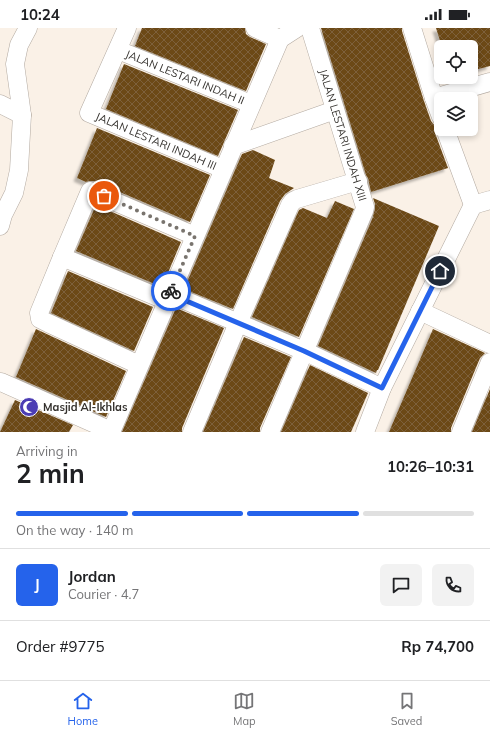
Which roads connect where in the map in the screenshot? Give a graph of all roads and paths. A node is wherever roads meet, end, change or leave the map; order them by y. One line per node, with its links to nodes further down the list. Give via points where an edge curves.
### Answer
1 (28, 28): 15 (street, via 19,45 15,64)
2 (127, 28): 8 (street)
3 (255, 28): 7 (street)
4 (297, 28): 7 (street)
5 (310, 28): 14 (street, JALAN LESTARI INDAH XIII)
6 (412, 28): 11 (street)
7 (280, 39): 13 (street)
8 (118, 50): 13 (street, JALAN LESTARI INDAH II); 18 (street, JALAN LESTARI INDAH III, via 89,113)
9 (490, 82): 10 (street)
10 (455, 92)
11 (434, 98)
12 (0, 104): 15 (street)
13 (251, 104): 17 (street)
14 (335, 110): 17 (street); 19 (street, JALAN LESTARI INDAH XIII)
15 (22, 115): 22 (street, via 19,170 14,193)
16 (447, 136): 21 (street)
17 (233, 146): 18 (street)
18 (223, 169): 23 (street)
19 (358, 181): 27 (street, via 293,201); 29 (street, JALAN LESTARI INDAH XIII, via 365,204 364,211)
20 (490, 200): 21 (street)
21 (472, 205): 26 (street)
22 (1, 218)
23 (195, 236): 24 (street, via 90,191); 25 (street)
24 (62, 257): 25 (street); 31 (street, via 39,313 40,319)
25 (168, 298): 27 (street); 31 (street)
26 (420, 311): 28 (street); 33 (street)
27 (238, 323): 29 (street); 35 (street)
28 (490, 344)
29 (304, 351): 33 (street); 36 (street, JALAN LESTARI INDAH XIII)
30 (490, 362): 38 (street)
31 (139, 365): 34 (street)
32 (2, 382): 34 (street)
33 (382, 388): 37 (street)
34 (111, 431)
35 (192, 432)
36 (270, 432)
37 (365, 432)
38 (461, 432)

